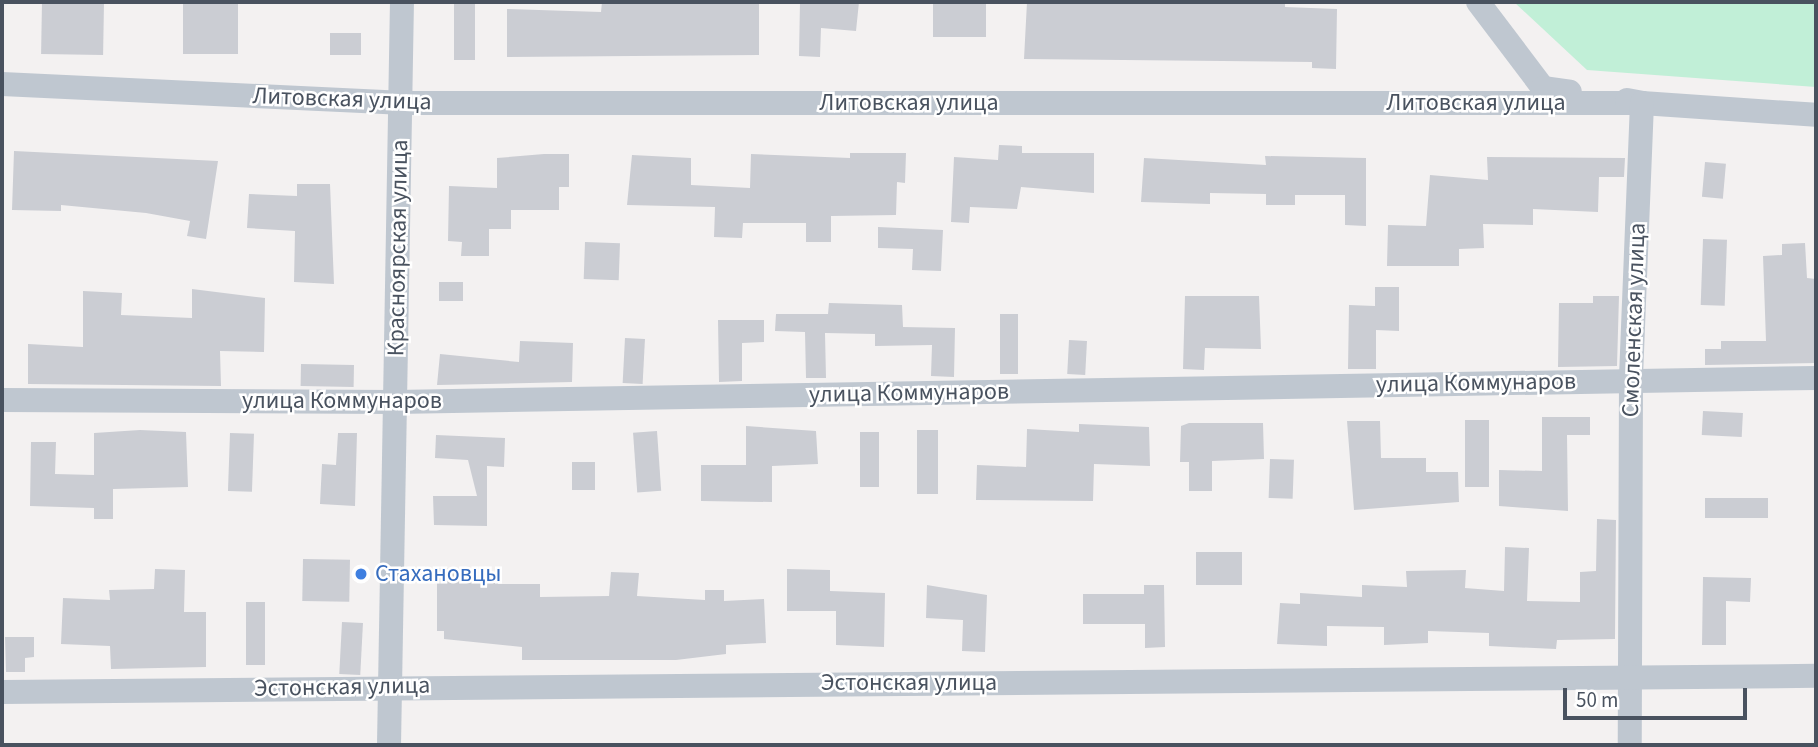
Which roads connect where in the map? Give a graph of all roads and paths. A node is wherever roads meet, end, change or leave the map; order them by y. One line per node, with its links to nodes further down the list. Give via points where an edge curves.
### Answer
1 (402, 2): 4 (street, Красноярская улица)
2 (1478, 2): 5 (street, via 1543,88)
3 (2, 84): 4 (street, Литовская улица)
4 (400, 103): 5 (street, Литовская улица); 10 (street, Красноярская улица)
5 (1642, 103): 6 (street, Литовская улица); 8 (street, Смоленская улица)
6 (1816, 115)
7 (1816, 378): 8 (street, улица Коммунаров)
8 (1631, 380): 10 (street, улица Коммунаров); 12 (street, Смоленская улица)
9 (2, 400): 10 (street, улица Коммунаров)
10 (395, 402): 13 (street, Красноярская улица)
11 (1816, 676): 12 (street, Эстонская улица)
12 (1631, 679): 13 (street, Эстонская улица); 16 (street, Смоленская улица)
13 (390, 686): 14 (street, Эстонская улица); 15 (street, Красноярская улица)
14 (2, 692)
15 (389, 745)
16 (1630, 745)

